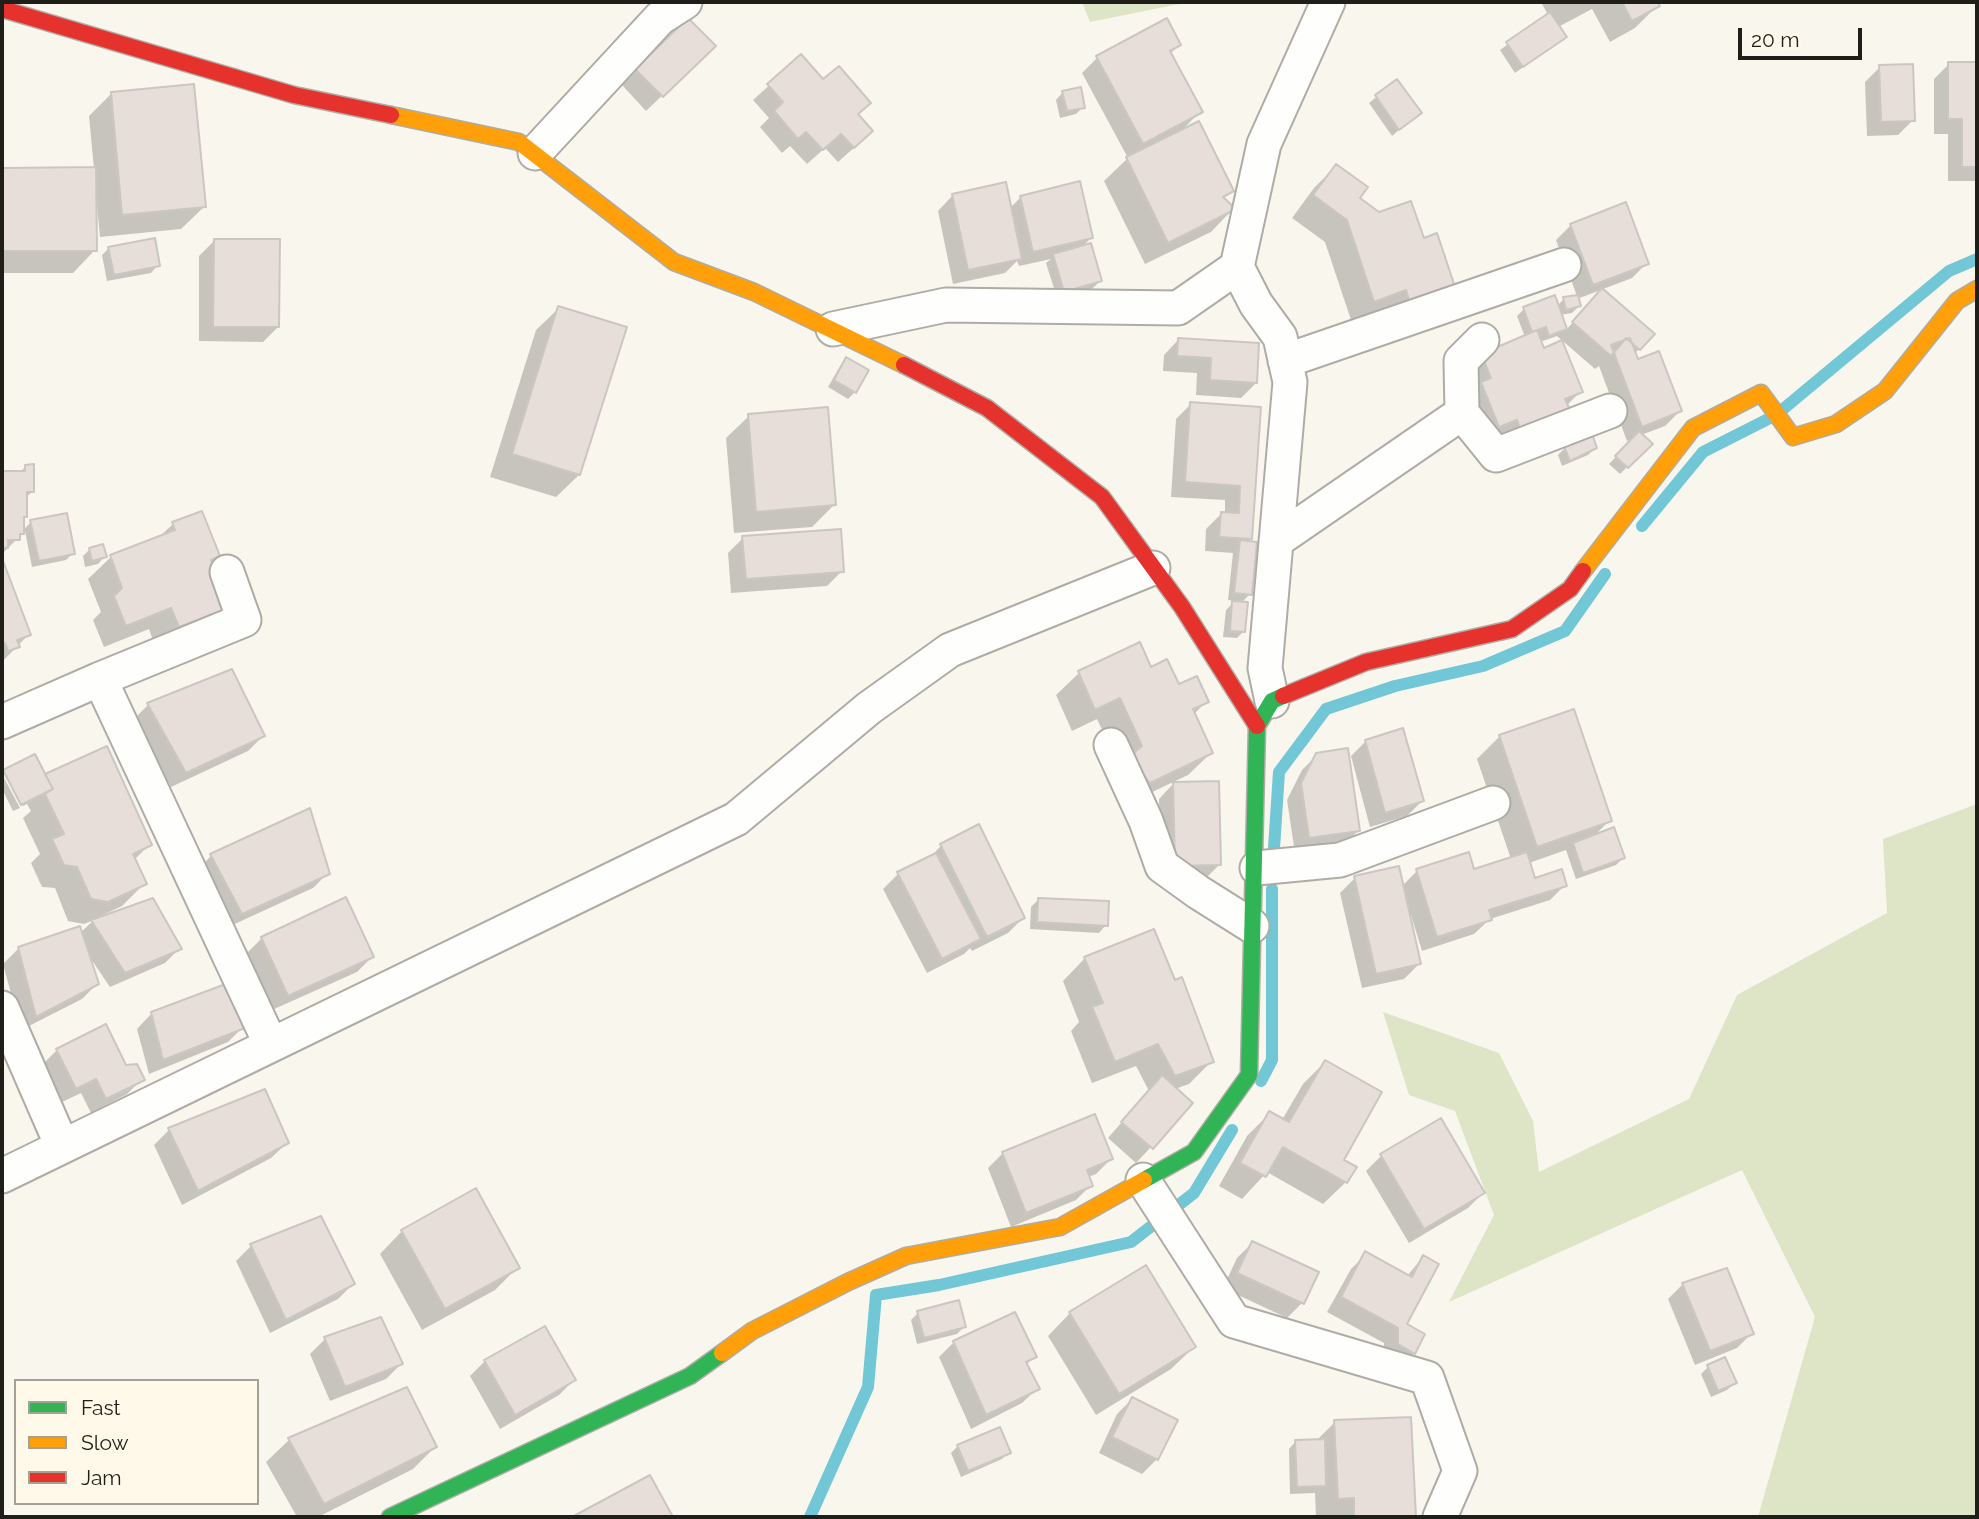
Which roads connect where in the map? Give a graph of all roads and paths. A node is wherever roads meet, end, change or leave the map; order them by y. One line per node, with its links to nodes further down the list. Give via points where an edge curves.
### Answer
1 (685, 2): 4 (street, via 660,18)
2 (1328, 2): 6 (street, via 1264,144)
3 (2, 9): 4 (street, via 295,95 519,142)
4 (535, 153): 8 (street, via 674,262 754,292)
5 (1563, 265): 10 (street)
6 (1237, 267): 8 (street, via 1178,308 946,305); 10 (street, via 1280,337)
7 (1977, 289): 17 (street, via 1957,301 1885,391 1836,424 1793,437 1761,393 1693,428 1570,589 1512,629 1366,662)
8 (832, 329): 14 (street, via 987,408 1102,497)
9 (1482, 340): 12 (street, via 1461,360)
10 (1285, 361): 13 (street, via 1290,382)
11 (1610, 411): 12 (street, via 1496,454)
12 (1462, 413): 13 (street)
13 (1276, 541): 17 (street)
14 (1153, 568): 17 (street); 24 (street, via 950,650 869,708 736,819)
15 (227, 572): 16 (street, via 244,620)
16 (100, 679): 18 (street); 24 (street)
17 (1265, 713): 21 (street)
18 (2, 722)
19 (1111, 745): 22 (street, via 1162,866)
20 (1493, 803): 21 (street, via 1340,860)
21 (1255, 868): 22 (street)
22 (1252, 926): 27 (street, via 1249,1075 1194,1152)
23 (2, 1008): 25 (street)
24 (271, 1045): 25 (street)
25 (62, 1146): 26 (street)
26 (2, 1176)
27 (1147, 1186): 28 (street, via 1060,1227 906,1256 752,1331 690,1376); 29 (street, via 1234,1321 1427,1378 1460,1471)
28 (390, 1517)
29 (1440, 1517)

